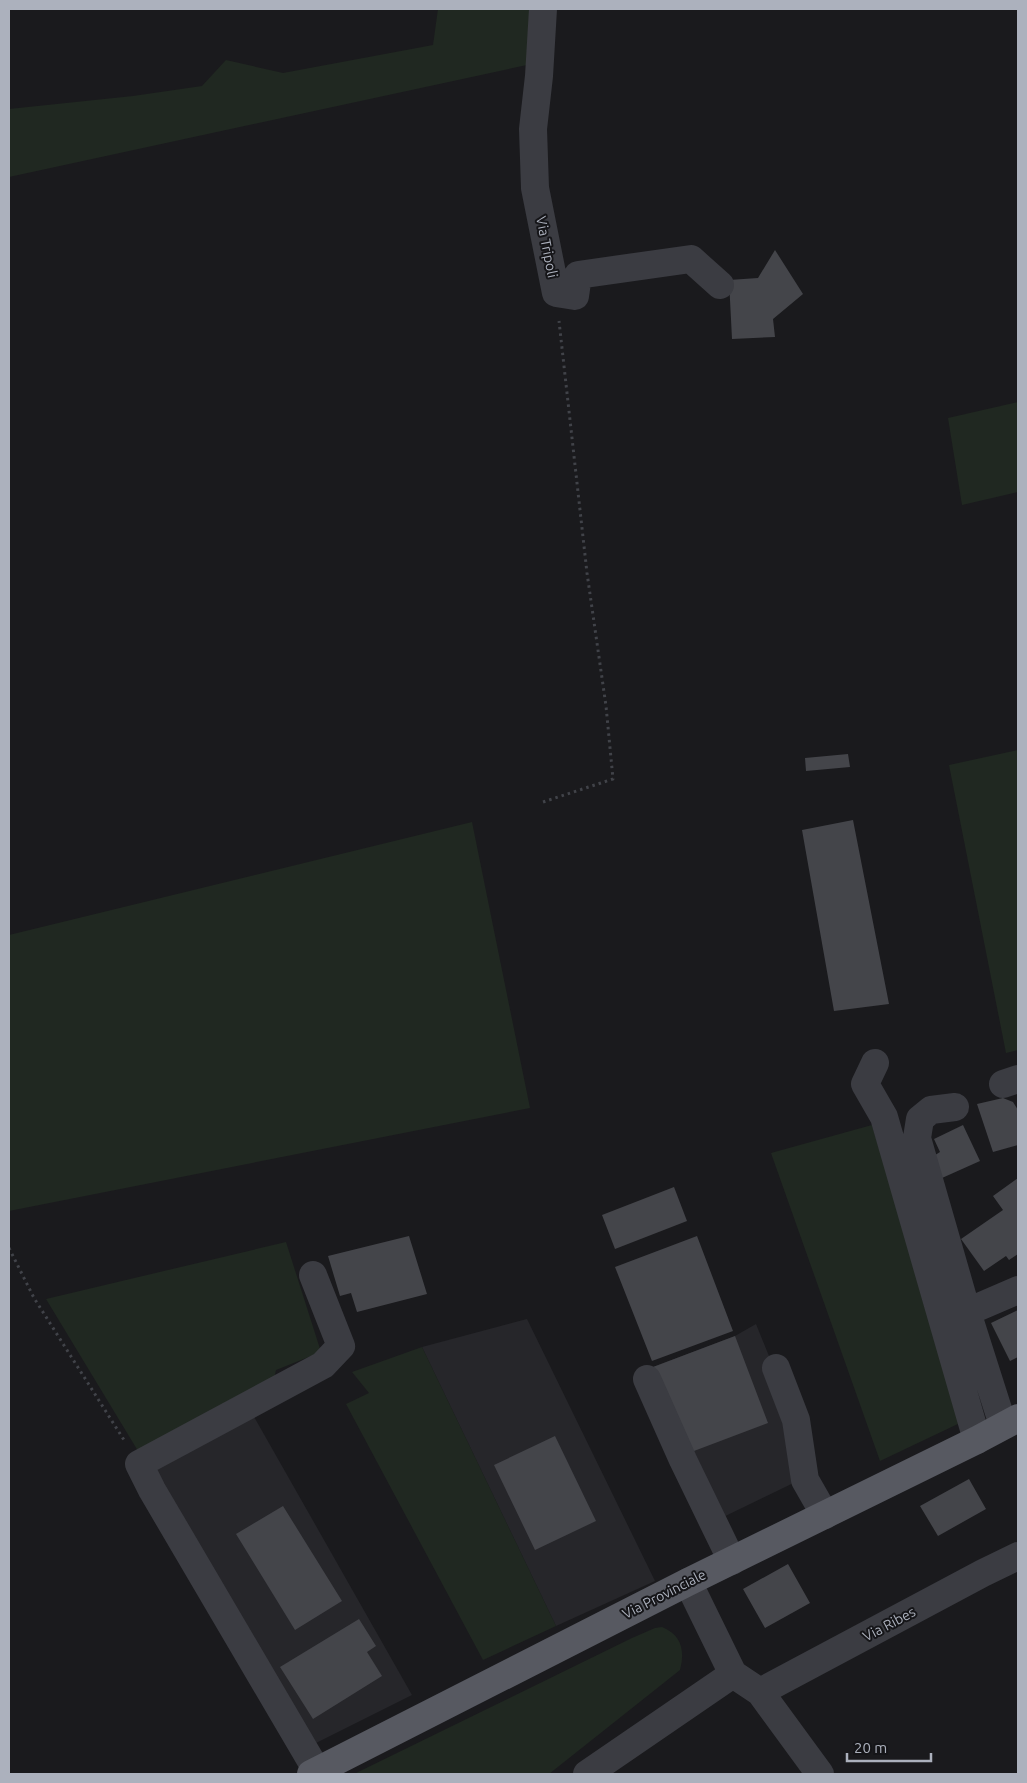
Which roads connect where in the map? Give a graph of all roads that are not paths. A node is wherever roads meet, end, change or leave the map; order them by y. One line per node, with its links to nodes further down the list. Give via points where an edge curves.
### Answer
1 (544, 9): 2 (street, Via Tripoli, via 533,129 535,188 556,294 574,296 578,276 691,259)
2 (720, 285)
3 (875, 1063): 11 (street, via 865,1084 884,1117)
4 (956, 1107): 7 (street, via 931,1110 920,1119 917,1138)
5 (313, 1276): 18 (street, via 341,1346 323,1365 139,1464)
6 (1018, 1290): 7 (street)
7 (967, 1312): 10 (street)
8 (776, 1368): 12 (street, via 796,1420 805,1480)
9 (647, 1378): 14 (street, via 682,1460)
10 (1011, 1422): 11 (main road, Via Provinciale)
11 (977, 1440): 12 (main road, Via Provinciale)
12 (825, 1515): 14 (main road, Via Provinciale)
13 (1018, 1556): 17 (street, Via Ribes)
14 (732, 1561): 15 (main road, Via Provinciale)
15 (688, 1582): 16 (street); 18 (main road, Via Provinciale)
16 (733, 1674): 17 (street); 19 (street)
17 (760, 1692): 20 (street)
18 (314, 1773)
19 (587, 1774)
20 (820, 1774)

